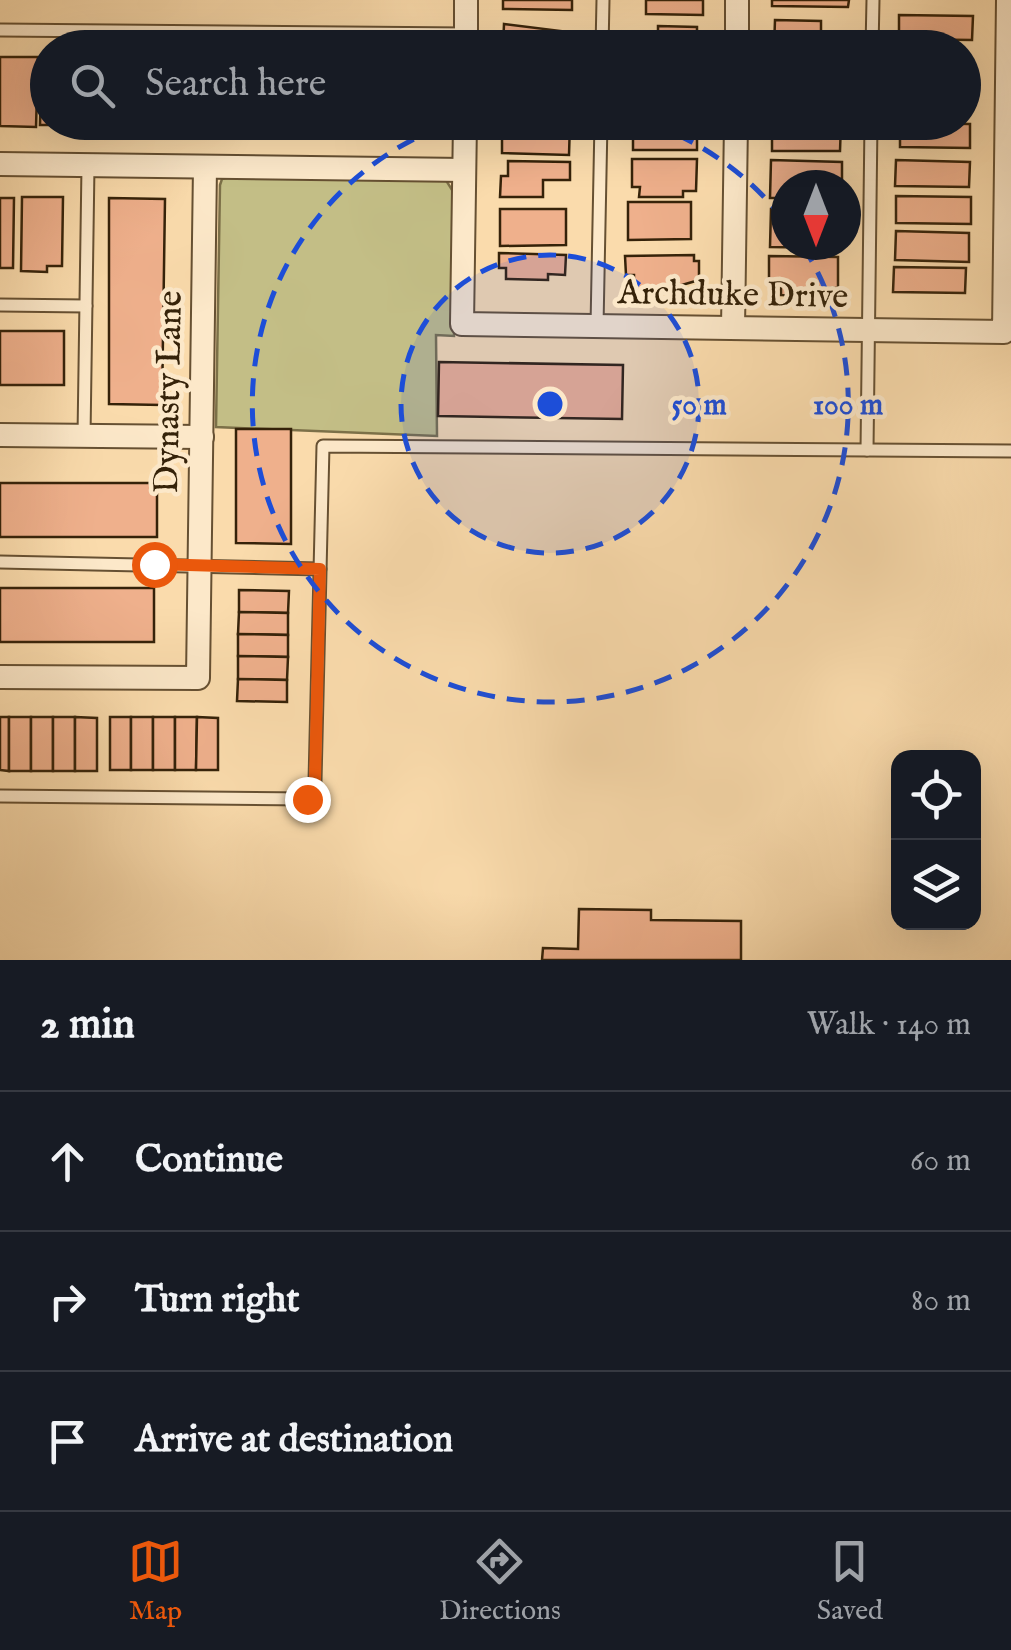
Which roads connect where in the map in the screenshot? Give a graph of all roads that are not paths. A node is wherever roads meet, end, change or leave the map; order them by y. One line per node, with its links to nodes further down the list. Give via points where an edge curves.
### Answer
1 (466, 0): 7 (street)
2 (603, 0): 8 (lane)
3 (737, 0): 9 (street)
4 (873, 0): 10 (lane)
5 (1008, 0): 12 (street)
6 (0, 30): 11 (lane)
7 (466, 30)
8 (602, 30)
9 (737, 30)
10 (872, 30)
11 (30, 31)
12 (1009, 34): 25 (street, Archduke Drive, via 1004,332)
13 (464, 140): 20 (street)
14 (601, 140): 23 (lane)
15 (736, 140): 24 (street)
16 (871, 140): 25 (lane)
17 (0, 164): 18 (street)
18 (88, 165): 19 (street); 22 (lane)
19 (205, 166): 20 (street); 28 (street, Dynasty Lane)
20 (464, 170): 23 (street, Archduke Drive, via 462,324)
21 (0, 305): 22 (lane)
22 (86, 306): 27 (lane)
23 (597, 326): 24 (street, Archduke Drive)
24 (733, 328): 25 (street, Archduke Drive)
25 (868, 330): 29 (lane)
26 (0, 435): 27 (street)
27 (84, 436): 28 (street)
28 (202, 437): 32 (street, Dynasty Lane)
29 (866, 450): 30 (lane); 33 (lane, via 322,446)
30 (1011, 451)
31 (0, 562): 32 (lane)
32 (200, 566): 33 (lane); 34 (street, Dynasty Lane, via 198,678)
33 (320, 569): 35 (lane, via 315,780 307,799)
34 (0, 677)
35 (0, 796)

